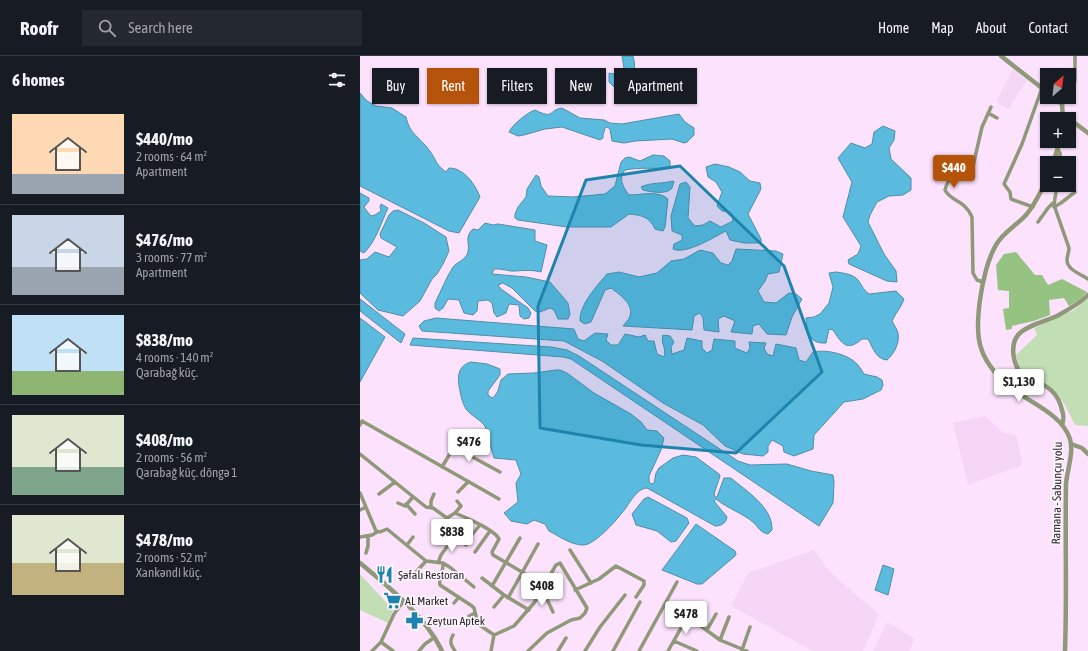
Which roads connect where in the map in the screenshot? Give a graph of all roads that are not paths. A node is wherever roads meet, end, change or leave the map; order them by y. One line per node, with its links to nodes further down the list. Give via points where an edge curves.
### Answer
1 (1001, 56): 4 (street)
2 (1075, 56): 3 (street)
3 (1075, 68)
4 (1040, 86)
5 (1040, 94): 20 (street, via 1004,184 1011,198)
6 (1062, 104): 8 (street)
7 (991, 107): 9 (street)
8 (1063, 112)
9 (988, 113): 10 (street); 23 (street, via 971,171 955,174 950,178 945,190 968,209 972,217 973,273 977,280)
10 (997, 118)
11 (1076, 125): 12 (street)
12 (1088, 133)
13 (1058, 150): 14 (street); 15 (street)
14 (1056, 156)
15 (1060, 156)
16 (1040, 192): 20 (street, Ramana - Sabunçu yolu)
17 (1056, 192): 19 (street)
18 (1075, 192): 19 (street)
19 (1054, 205): 21 (street, via 1048,208); 22 (street, via 1069,248 1068,264)
20 (1033, 207): 23 (street, Ramana - Sabunçu yolu, via 996,244 987,264)
21 (1038, 222)
22 (1088, 278)
23 (983, 282): 26 (street, Ramana - Sabunçu yolu, via 978,330 985,358 1005,383)
24 (1088, 295): 26 (street, via 1066,311 1024,330 1017,335 1014,342 1013,352 1019,371 1049,387 1060,400 1064,416)
25 (360, 425): 30 (street, via 362,421)
26 (1062, 425): 27 (street, Ramana - Sabunçu yolu)
27 (1071, 444): 29 (street, via 1082,448); 118 (street, Ramana - Sabunçu yolu, via 1066,482)
28 (360, 454): 32 (street)
29 (1088, 454)
30 (442, 467): 31 (street, via 454,446); 33 (street)
31 (500, 472)
32 (395, 482): 36 (street); 38 (street)
33 (468, 482): 34 (street); 39 (street)
34 (458, 492)
35 (360, 493): 43 (street)
36 (379, 494)
37 (434, 494): 44 (street)
38 (413, 497): 42 (street); 44 (street, via 426,507)
39 (499, 499)
40 (457, 501): 46 (street, via 461,506)
41 (398, 503): 42 (street, via 404,506)
42 (406, 504): 47 (street)
43 (366, 507): 45 (street); 50 (street)
44 (431, 507): 46 (street, via 447,518)
45 (360, 510)
46 (455, 513): 48 (street)
47 (415, 514)
48 (480, 525): 49 (street); 52 (street)
49 (490, 531): 60 (street); 66 (street, via 499,538 492,554)
50 (377, 532): 51 (street); 57 (street, via 387,529)
51 (368, 536): 53 (street); 61 (street)
52 (471, 536)
53 (360, 537)
54 (413, 538): 57 (street)
55 (520, 538): 66 (street)
56 (538, 544): 68 (street)
57 (408, 545): 62 (street)
58 (466, 545): 63 (street, via 454,537)
59 (570, 550): 71 (street)
60 (476, 552)
61 (366, 553)
62 (426, 561): 63 (street); 67 (street)
63 (438, 562): 65 (street)
64 (360, 563): 82 (street)
65 (443, 563): 74 (street); 79 (street, via 439,583)
66 (506, 563): 68 (street); 73 (street)
67 (416, 572)
68 (522, 572): 72 (street); 81 (street)
69 (482, 578): 73 (street)
70 (677, 582): 114 (street)
71 (591, 583): 75 (street); 80 (street, via 616,566 645,582)
72 (544, 585): 75 (street, via 556,565 560,563); 76 (street)
73 (492, 586): 77 (street)
74 (474, 587)
75 (575, 590): 110 (street, via 587,608 585,613 580,618 547,633)
76 (541, 592): 86 (street); 87 (street)
77 (504, 595): 81 (street); 85 (street)
78 (625, 595): 112 (street)
79 (458, 596): 84 (street); 89 (street, via 472,606)
80 (636, 597)
81 (508, 598): 86 (street)
82 (403, 602): 98 (street); 102 (street, via 394,614)
83 (640, 602): 113 (street)
84 (454, 603)
85 (494, 607)
86 (529, 610): 97 (street, via 514,626)
87 (553, 612)
88 (690, 612): 92 (street)
89 (475, 613): 91 (street); 97 (street, via 483,628)
90 (716, 614): 95 (street)
91 (469, 616)
92 (687, 618): 95 (street); 101 (street)
93 (730, 618): 100 (street)
94 (750, 627): 103 (street)
95 (706, 630): 100 (street)
96 (452, 635): 108 (street, via 450,641)
97 (494, 635): 109 (street)
98 (435, 637): 106 (street); 107 (street)
99 (566, 638): 111 (street)
100 (720, 640): 103 (street)
101 (674, 641): 115 (street); 116 (street)
102 (381, 642): 104 (street); 105 (street)
103 (742, 650): 117 (street)
104 (372, 651)
105 (393, 651)
106 (419, 651)
107 (442, 651)
108 (455, 651)
109 (491, 651)
110 (528, 651)
111 (558, 651)
112 (585, 651)
113 (613, 651)
114 (639, 651)
115 (668, 651)
116 (697, 651)
117 (747, 651)
118 (1065, 651)

